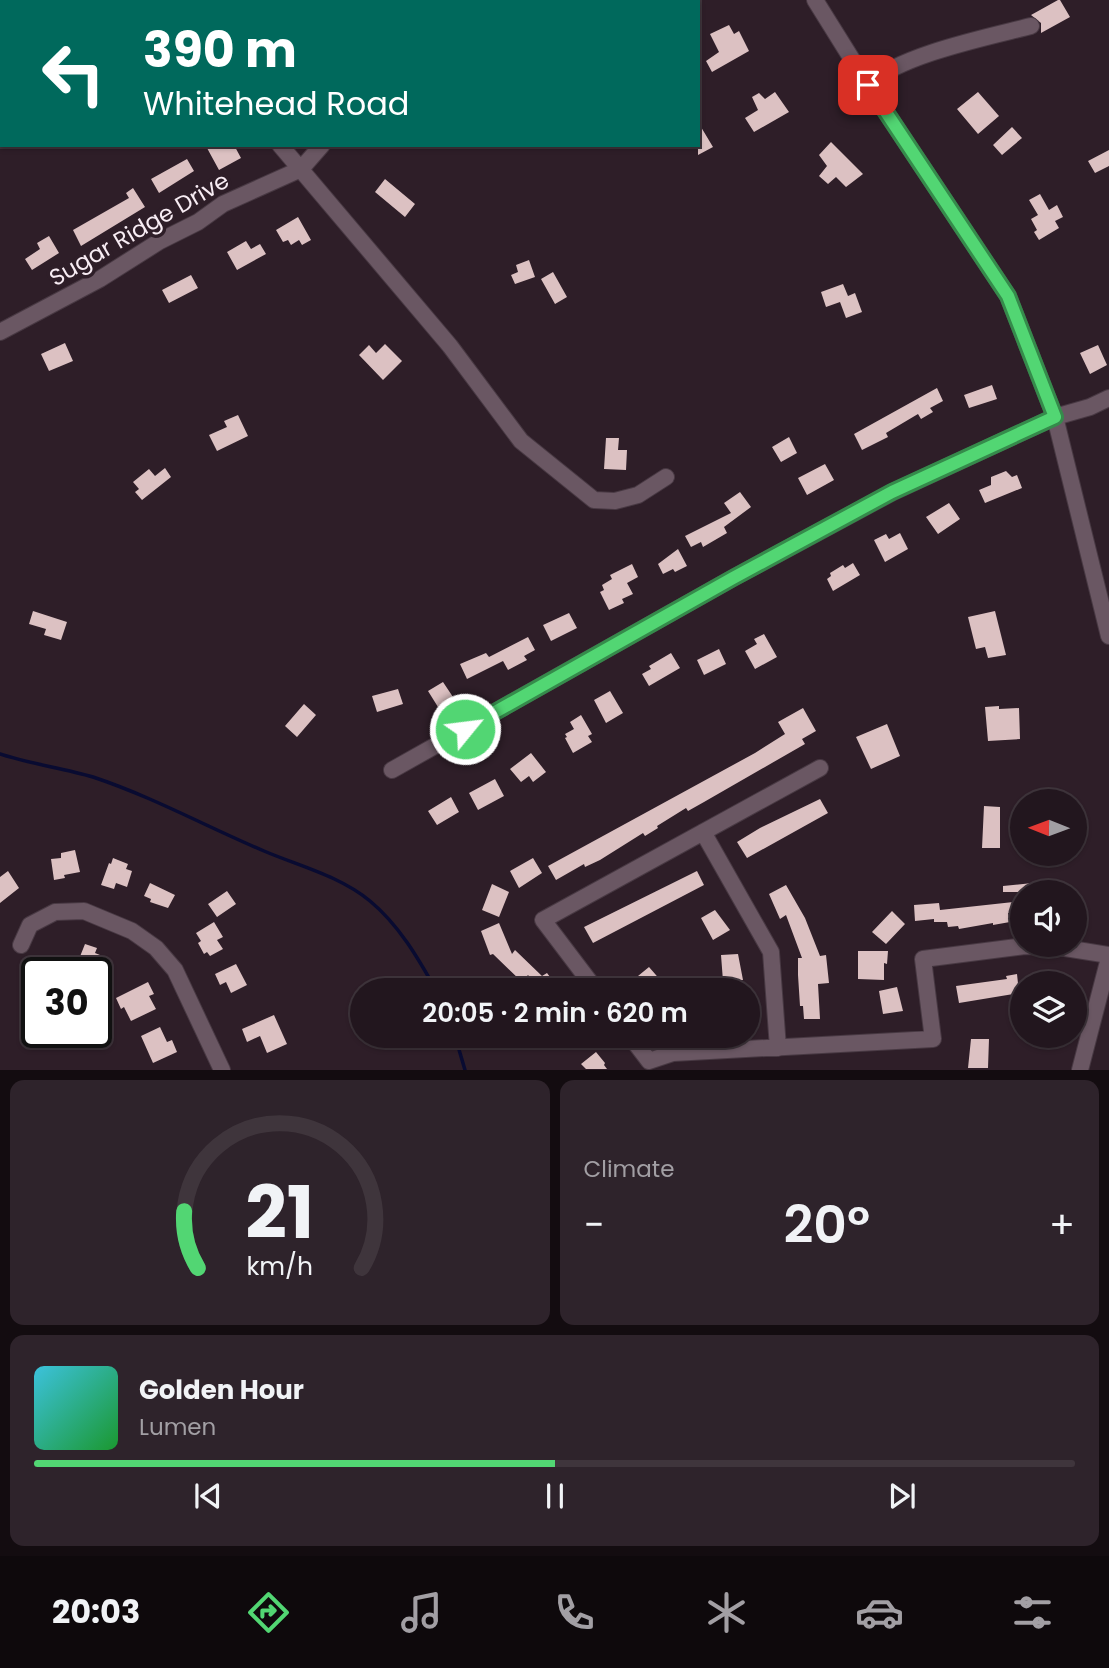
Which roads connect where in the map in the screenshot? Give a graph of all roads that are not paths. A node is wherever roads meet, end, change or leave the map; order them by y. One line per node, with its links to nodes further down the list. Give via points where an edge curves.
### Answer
1 (816, 0): 3 (street)
2 (1031, 26): 3 (street, via 954,46 894,68)
3 (868, 85): 9 (street, via 1008,296)
4 (282, 147): 6 (street)
5 (320, 147): 6 (street)
6 (301, 169): 7 (street, Sugar Ridge Drive, via 223,204 100,279); 10 (street, via 450,346 521,441 557,472 594,500 615,501 638,495)
7 (0, 332)
8 (1109, 398): 9 (street)
9 (1055, 417): 11 (street); 13 (street, via 892,492)
10 (666, 477)
11 (1109, 636)
12 (820, 768): 14 (street)
13 (392, 770)
14 (703, 832): 17 (street, via 543,920); 19 (street, via 771,952)
15 (21, 945): 20 (street, via 30,925 55,912 84,911 132,931 156,948 175,970)
16 (1109, 956): 19 (street, via 1025,946 923,959 933,1039); 21 (street)
17 (587, 978)
18 (639, 1048): 19 (street, via 649,1061 673,1053)
19 (778, 1048)
20 (222, 1069)
21 (1080, 1069)

